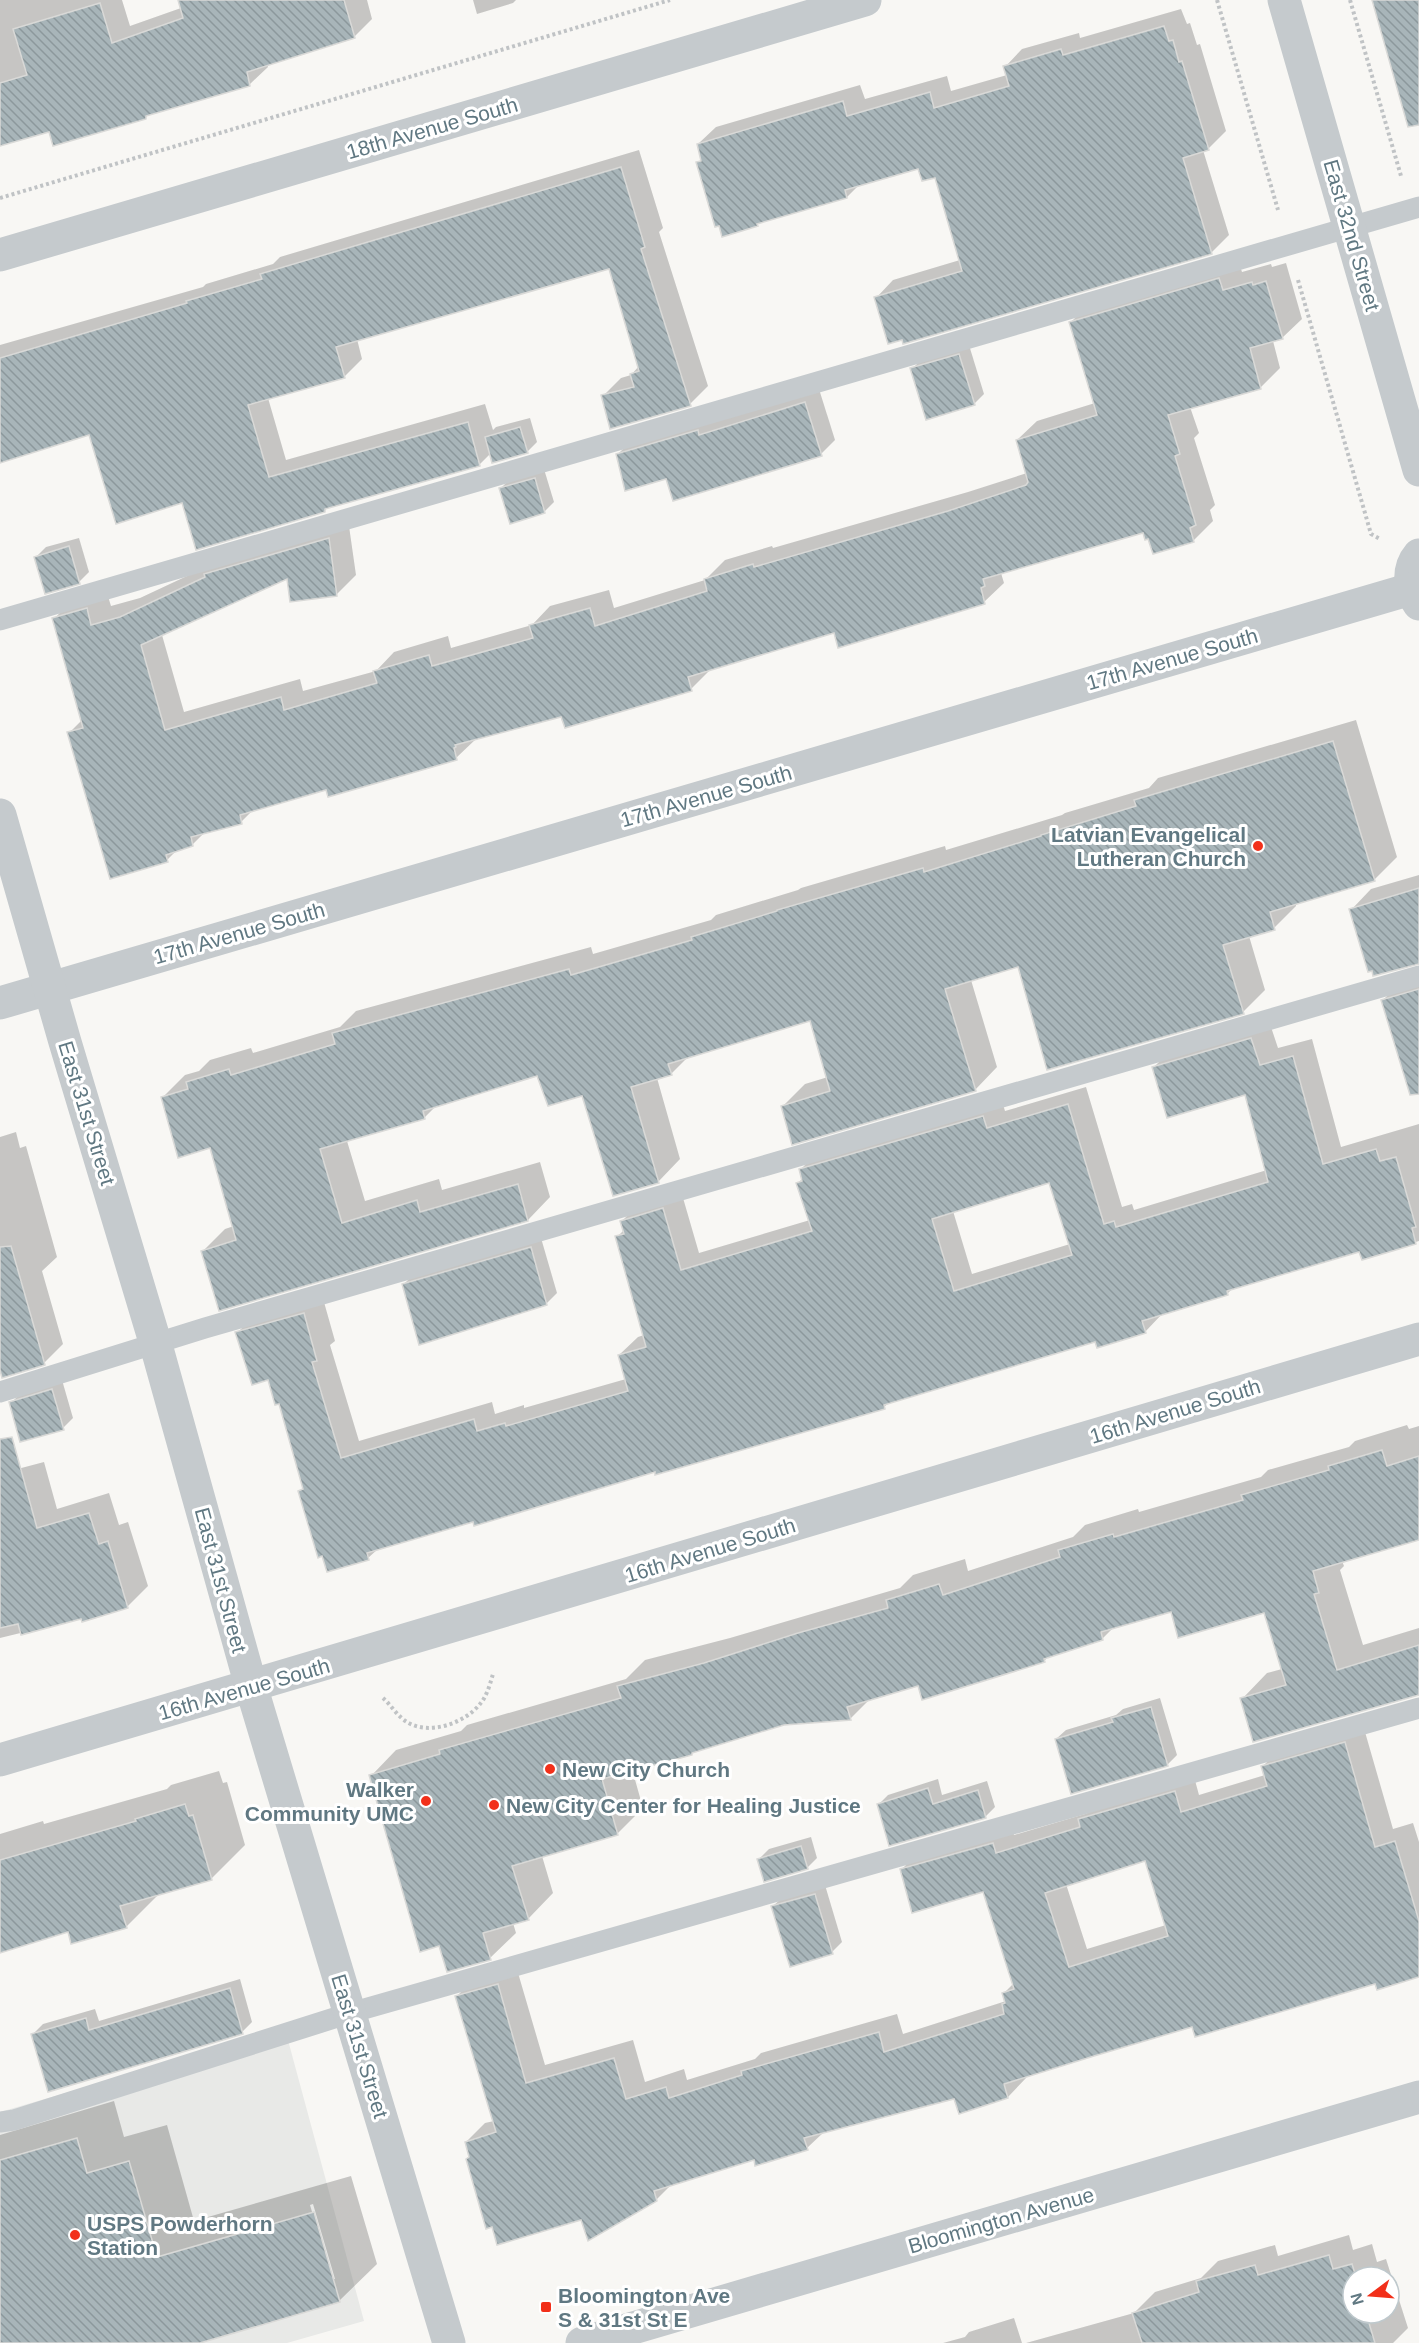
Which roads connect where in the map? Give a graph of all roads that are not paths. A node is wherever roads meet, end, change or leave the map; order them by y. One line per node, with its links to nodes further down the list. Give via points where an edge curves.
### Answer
1 (865, 0): 5 (street, 18th Avenue South)
2 (1284, 0): 4 (street, East 32nd Street)
3 (1415, 208): 4 (lane)
4 (1350, 225): 6 (street, East 32nd Street); 9 (lane)
5 (0, 255)
6 (1419, 470)
7 (1419, 555): 8 (street, via 1411,570)
8 (1415, 596): 12 (street, 17th Avenue South)
9 (0, 620)
10 (0, 815): 12 (street, East 31st Street)
11 (1419, 976): 15 (lane)
12 (50, 988): 13 (street, 17th Avenue South); 15 (street, East 31st Street)
13 (0, 1003)
14 (1419, 1339): 17 (street, 16th Avenue South)
15 (156, 1345): 16 (lane); 17 (street, East 31st Street)
16 (0, 1392)
17 (251, 1686): 19 (street, 16th Avenue South); 20 (street, East 31st Street)
18 (1419, 1708): 20 (lane)
19 (0, 1760)
20 (350, 2013): 22 (lane); 23 (street, East 31st Street)
21 (1419, 2097): 24 (street, Bloomington Avenue)
22 (0, 2122)
23 (449, 2343)
24 (582, 2343)

